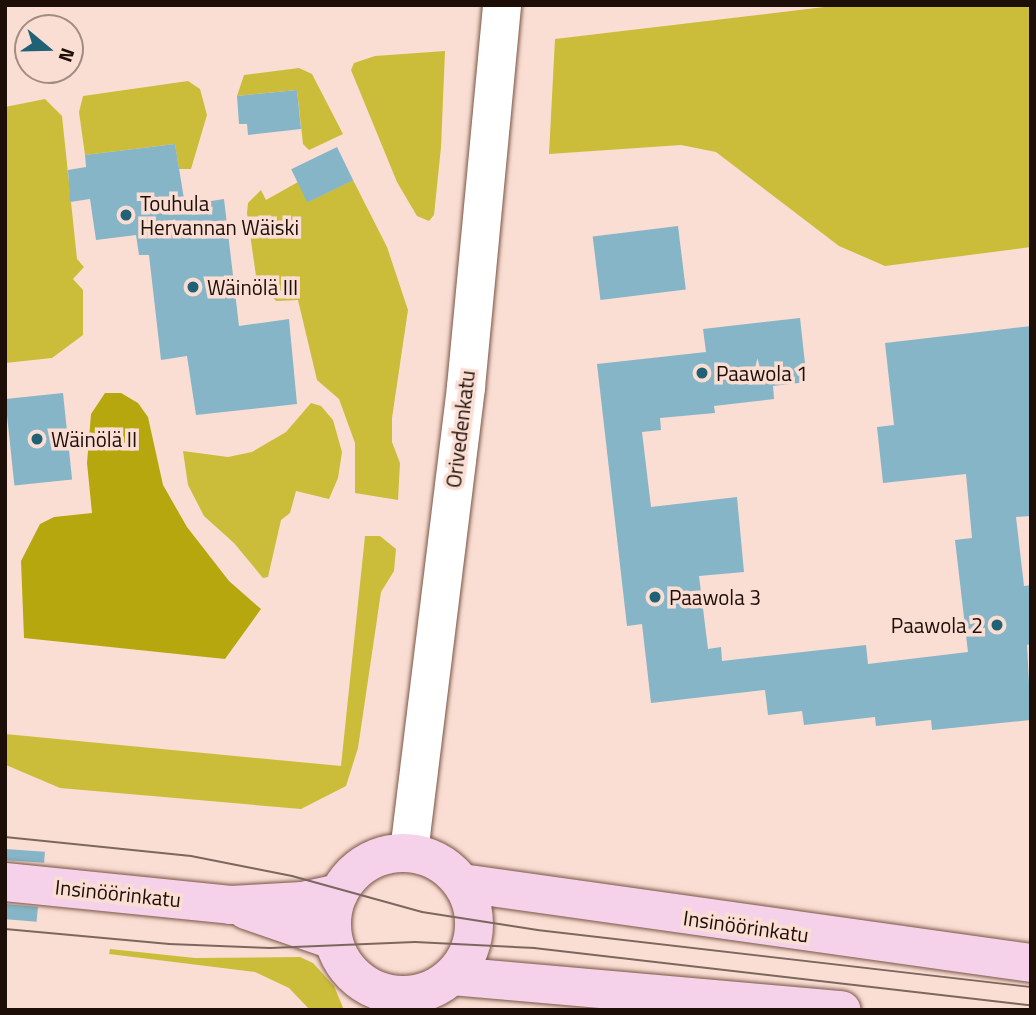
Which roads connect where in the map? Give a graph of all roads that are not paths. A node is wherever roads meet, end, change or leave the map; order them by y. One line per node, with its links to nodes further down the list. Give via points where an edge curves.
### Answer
1 (502, 5): 2 (street, Orivedenkatu, via 466,387)
2 (409, 852): 4 (main road, via 429,857); 5 (main road, via 367,862)
3 (5, 881): 6 (main road, Insinöörinkatu)
4 (462, 883): 8 (main road, Insinöörinkatu); 9 (main road, via 471,901 473,931 464,960)
5 (338, 893): 6 (main road, Insinöörinkatu, via 302,901); 7 (main road)
6 (231, 905): 7 (main road, Insinöörinkatu)
7 (333, 940): 10 (main road, via 355,977)
8 (1031, 963)
9 (452, 976): 10 (main road); 11 (main road)
10 (394, 1002)
11 (842, 1010)

